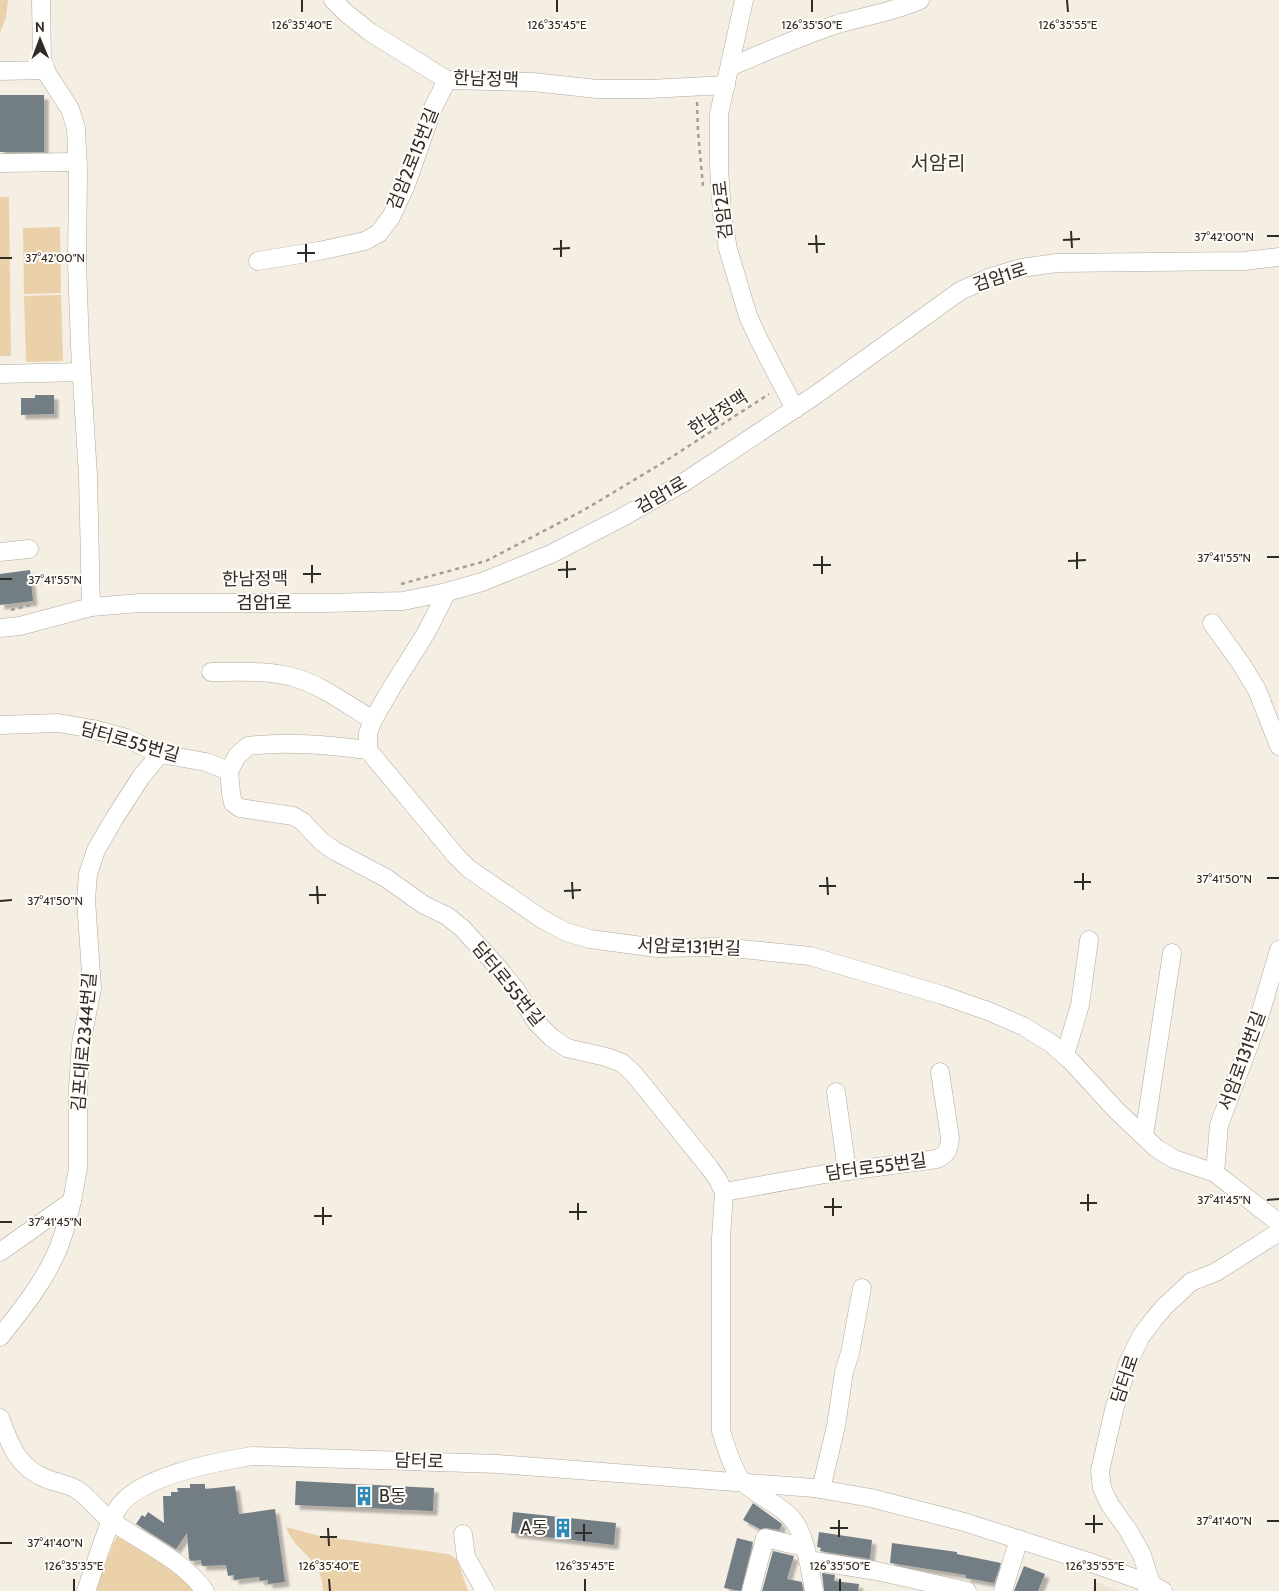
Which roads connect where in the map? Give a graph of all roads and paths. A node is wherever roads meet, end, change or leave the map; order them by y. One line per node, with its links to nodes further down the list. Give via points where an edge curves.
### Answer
1 (41, 0): 6 (street, via 42,60)
2 (333, 0): 8 (street, via 370,32)
3 (744, 0): 5 (street, 검암2로)
4 (920, 0): 5 (street, via 839,24)
5 (730, 67): 9 (street, 검암2로)
6 (46, 70): 7 (street); 11 (street, via 70,109 76,128)
7 (0, 71)
8 (447, 80): 9 (street, via 649,90); 15 (street, 검암2로15번길, via 433,108 406,185 379,233 365,241)
9 (726, 85): 19 (street, 검암2로, via 719,114 719,167 728,249 748,316)
10 (689, 102): 13 (path, via 697,102)
11 (78, 162): 12 (street); 16 (street, via 77,263)
12 (0, 163)
13 (704, 190)
14 (1279, 257): 19 (street, 검암1로, via 1244,261 1057,263 1021,268 991,277 960,291)
15 (258, 261)
16 (82, 372): 17 (street); 25 (street)
17 (0, 374)
18 (770, 393): 22 (path, 한남정맥, via 584,510 486,561)
19 (795, 409): 23 (street, 검암1로, via 683,483 621,518 551,554 482,582)
20 (29, 549): 21 (street)
21 (0, 552)
22 (393, 586)
23 (447, 592): 25 (street, 검암1로, via 403,601 140,603); 30 (street)
24 (37, 604): 26 (path)
25 (91, 607): 28 (street, 검암1로, via 20,626)
26 (9, 610)
27 (1212, 623): 32 (street, via 1257,690)
28 (0, 628)
29 (211, 672): 30 (street, via 255,672 296,678)
30 (373, 720): 33 (street, via 368,733)
31 (0, 725): 34 (street, 담터로55번길, via 58,724 93,729 126,738)
32 (1279, 746)
33 (368, 750): 35 (street, via 295,744 248,746 237,756); 39 (street, 서암로131번길, via 469,869 566,932 590,939 656,948 722,947 810,956 988,1011 1023,1026)
34 (160, 754): 35 (street, 담터로55번길, via 206,762); 46 (street, 김포대로2344번길, via 114,819 96,850 88,874 86,900 92,988 81,1044 78,1168)
35 (229, 771): 45 (street, 담터로55번길, via 233,803 240,808 293,816 322,842 447,916 494,963 516,990 536,1023 552,1037 568,1048 622,1064 703,1160)
36 (1089, 940): 39 (street, via 1080,1005)
37 (1279, 950): 44 (street, 서암로131번길, via 1258,1021 1218,1125)
38 (1172, 954): 42 (street)
39 (1065, 1056): 42 (street, 서암로131번길)
40 (940, 1072): 43 (street, 담터로55번길, via 950,1138 946,1154)
41 (836, 1092): 43 (street)
42 (1144, 1136): 44 (street, 서암로131번길, via 1156,1148 1174,1158)
43 (847, 1171): 45 (street, 담터로55번길)
44 (1216, 1173): 47 (street, 서암로131번길)
45 (724, 1192): 53 (street, via 721,1430)
46 (72, 1201): 49 (street); 51 (street, 김포대로2344번길, via 63,1237 48,1269 25,1306)
47 (1279, 1223)
48 (1279, 1232): 59 (street, 담터로, via 1222,1269 1192,1282 1154,1319 1141,1336 1128,1363 1100,1471 1102,1488 1142,1556)
49 (0, 1252)
50 (862, 1288): 54 (street)
51 (0, 1337)
52 (0, 1418): 55 (street, via 16,1455 26,1468 36,1475 74,1488)
53 (743, 1482): 54 (street, 담터로); 55 (street, 담터로, via 498,1464 252,1456 217,1462 164,1478 135,1491 118,1507); 58 (street, via 796,1524)
54 (821, 1489): 57 (street, 담터로, via 916,1509)
55 (111, 1521): 60 (street, 담터로); 61 (street, via 180,1565)
56 (463, 1534): 62 (street, via 466,1557)
57 (1019, 1539): 59 (street, 담터로); 66 (street)
58 (806, 1553): 63 (street, via 765,1538); 64 (street); 65 (street)
59 (1154, 1589)
60 (86, 1591)
61 (205, 1591)
62 (485, 1591)
63 (751, 1591)
64 (814, 1591)
65 (967, 1591)
66 (1003, 1591)

